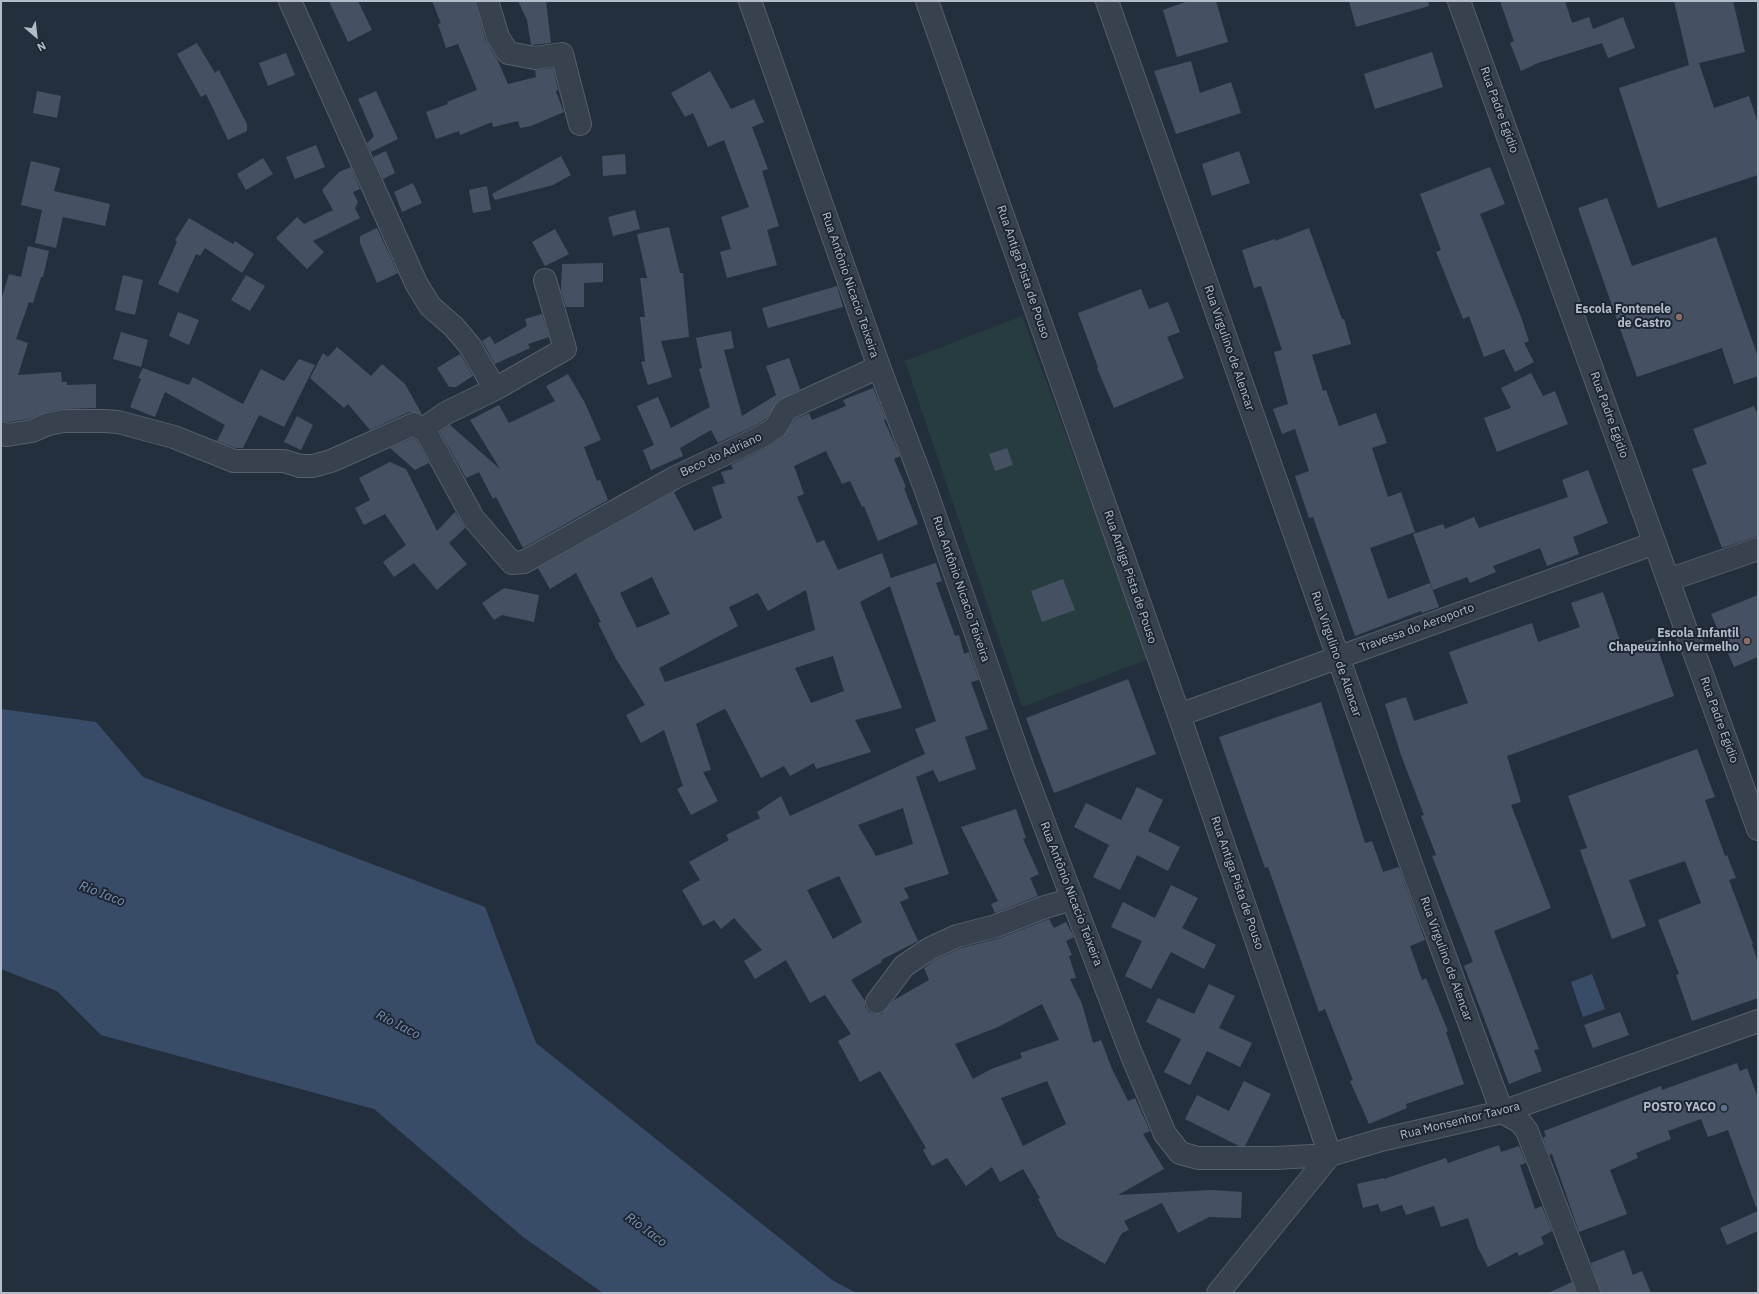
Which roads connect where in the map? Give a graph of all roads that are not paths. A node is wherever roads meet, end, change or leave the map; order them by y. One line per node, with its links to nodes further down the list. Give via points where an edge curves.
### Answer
1 (290, 1): 10 (street, via 416,283 430,306 454,327 470,346)
2 (487, 1): 7 (street, via 498,37 508,53 535,58 562,54)
3 (750, 1): 9 (street, Rua Antônio Nicacio Teixeira)
4 (927, 1): 17 (street, Rua Antiga Pista de Pouso)
5 (1107, 1): 16 (street, Rua Virgulino de Alencar)
6 (1459, 1): 13 (street, Rua Padre Egidio)
7 (580, 124)
8 (546, 280): 10 (street, via 565,349)
9 (879, 367): 11 (street, Beco do Adriano, via 789,408 776,427 763,436 676,476 524,562 512,563 473,518); 19 (street, Rua Antônio Nicacio Teixeira, via 926,488 1023,768)
10 (495, 389): 11 (street, via 446,413)
11 (423, 429): 12 (street, via 414,424 332,461 313,466 300,466 284,461 234,461 174,438 118,422 64,421 32,431 7,435)
12 (1, 433)
13 (1655, 542): 15 (street, Rua Padre Egidio); 16 (street, Travessa do Aeroporto)
14 (1758, 549): 15 (street)
15 (1668, 580): 18 (street, Rua Padre Egidio)
16 (1337, 657): 17 (street, Travessa do Aeroporto); 22 (street, Rua Virgulino de Alencar)
17 (1179, 715): 23 (street, Rua Antiga Pista de Pouso)
18 (1758, 829)
19 (1073, 899): 20 (street, via 996,926 957,936 929,949 904,966); 24 (street, Rua Antônio Nicacio Teixeira, via 1130,1051 1165,1134 1180,1154)
20 (877, 1002)
21 (1758, 1022): 22 (street, Rua Monsenhor Tavora)
22 (1502, 1112): 23 (street, Rua Monsenhor Tavora, via 1381,1140); 26 (street, via 1520,1122 1527,1131)
23 (1330, 1155): 24 (street, Rua Monsenhor Tavora); 25 (street)
24 (1198, 1158)
25 (1218, 1293)
26 (1589, 1293)

